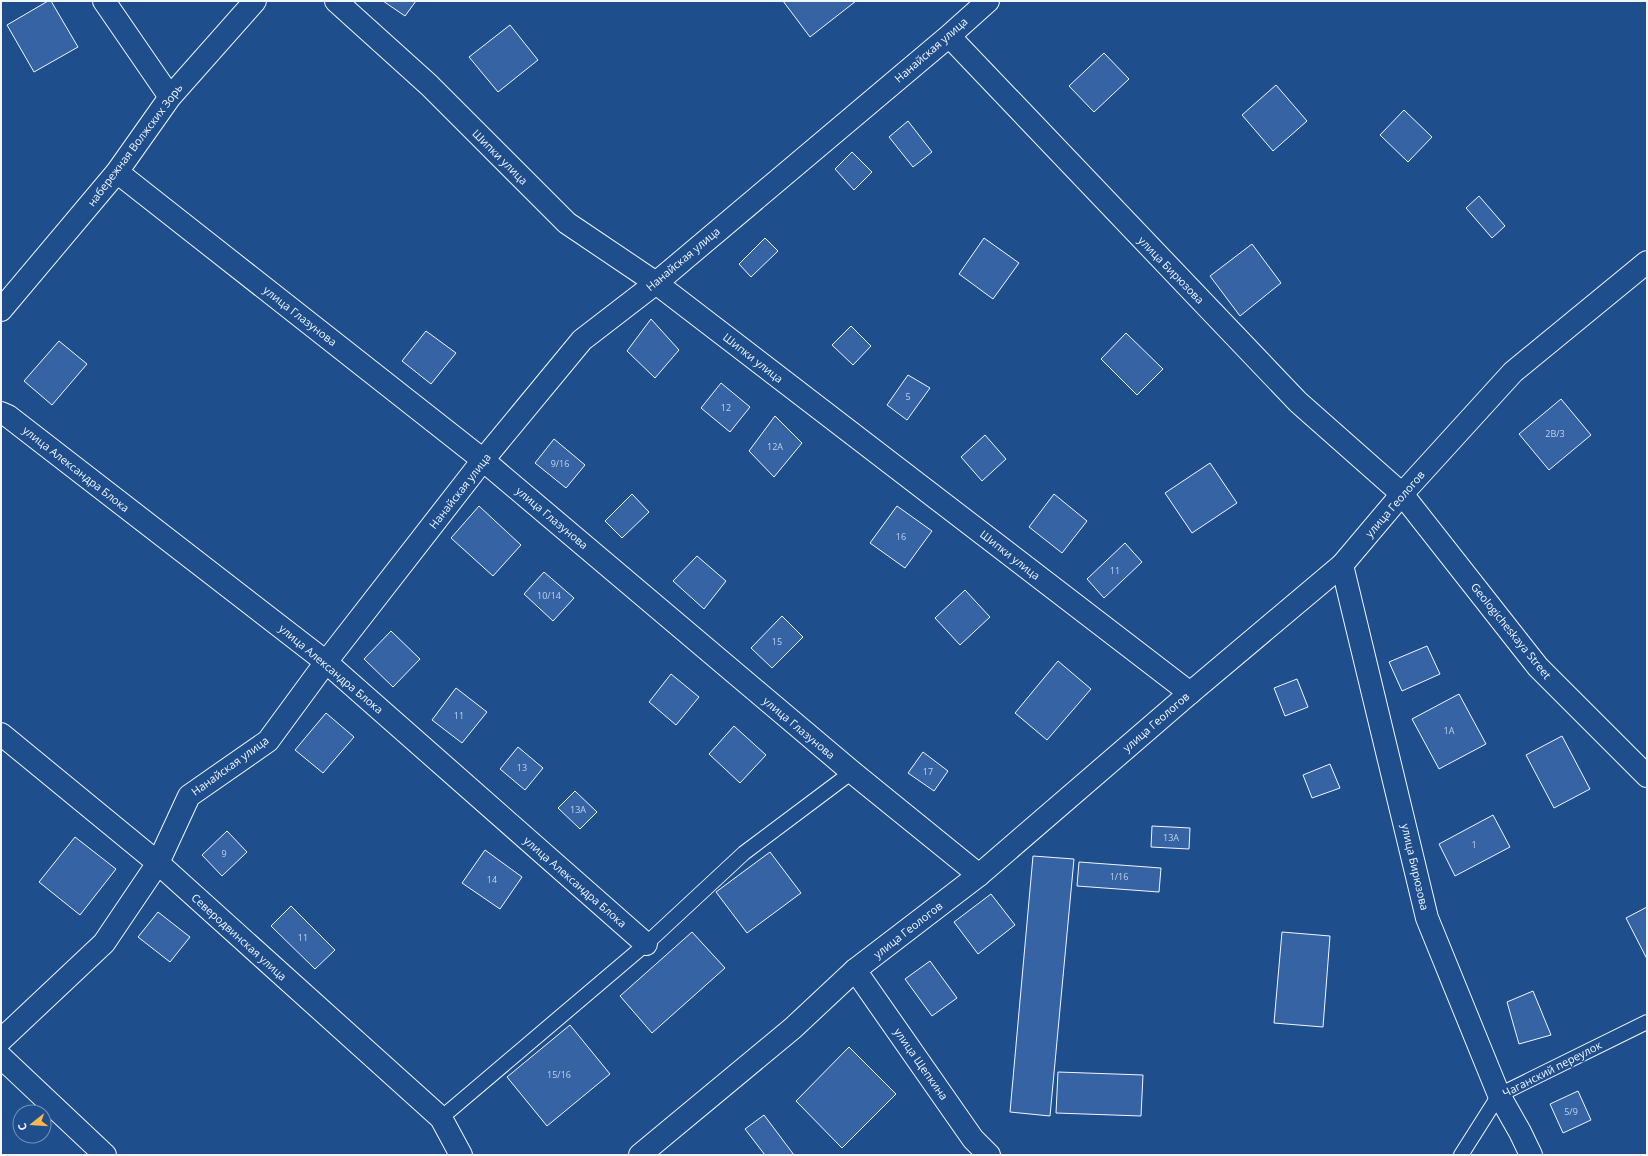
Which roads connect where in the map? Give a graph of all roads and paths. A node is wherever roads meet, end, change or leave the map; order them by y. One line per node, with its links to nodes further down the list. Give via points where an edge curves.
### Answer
1 (104, 1): 6 (street)
2 (255, 1): 6 (street, набережная Волжских Зорь)
3 (336, 1): 9 (street, Шипки улица, via 429,85 567,223)
4 (988, 1): 5 (street, Нанайская улица)
5 (949, 36): 9 (street, Нанайская улица); 13 (street, улица Бирюзова, via 1298,402)
6 (170, 97): 7 (street, набережная Волжских Зорь)
7 (117, 172): 10 (street, набережная Волжских Зорь); 12 (street, улица Глазунова)
8 (1647, 262): 13 (street, улица Геологов, via 1514,372)
9 (656, 283): 12 (street, Нанайская улица, via 582,340); 16 (street, Шипки улица)
10 (1, 310)
11 (1, 412): 15 (street, улица Александра Блока)
12 (484, 460): 15 (street, Нанайская улица); 18 (street, улица Глазунова)
13 (1402, 494): 14 (street, улица Геологов); 19 (street, Geologicheskaya Street, via 1538,667)
14 (1342, 565): 16 (street, улица Геологов); 27 (street, улица Бирюзова, via 1427,918)
15 (326, 662): 20 (street, Нанайская улица, via 268,741 189,796); 22 (street, улица Александра Блока)
16 (1190, 693): 21 (street, улица Геологов)
17 (1, 734): 20 (street, Северодвинская улица)
18 (852, 772): 21 (street, улица Глазунова); 22 (lane, via 744,853)
19 (1647, 776)
20 (158, 863): 25 (street, Нанайская улица, via 104,943); 28 (street, Северодвинская улица)
21 (979, 875): 23 (street, улица Геологов)
22 (646, 944): 28 (lane)
23 (855, 970): 31 (street, улица Геологов, via 793,1028); 32 (street, улица Щепкина, via 973,1139)
24 (1647, 1022): 27 (lane, Чаганский переулок)
25 (1, 1040)
26 (1, 1057): 29 (street)
27 (1499, 1095): 33 (lane, Чаганский переулок); 34 (street, улица Бирюзова)
28 (441, 1118): 30 (street, Северодвинская улица)
29 (105, 1155)
30 (461, 1155)
31 (640, 1155)
32 (989, 1155)
33 (1461, 1155)
34 (1531, 1155)

